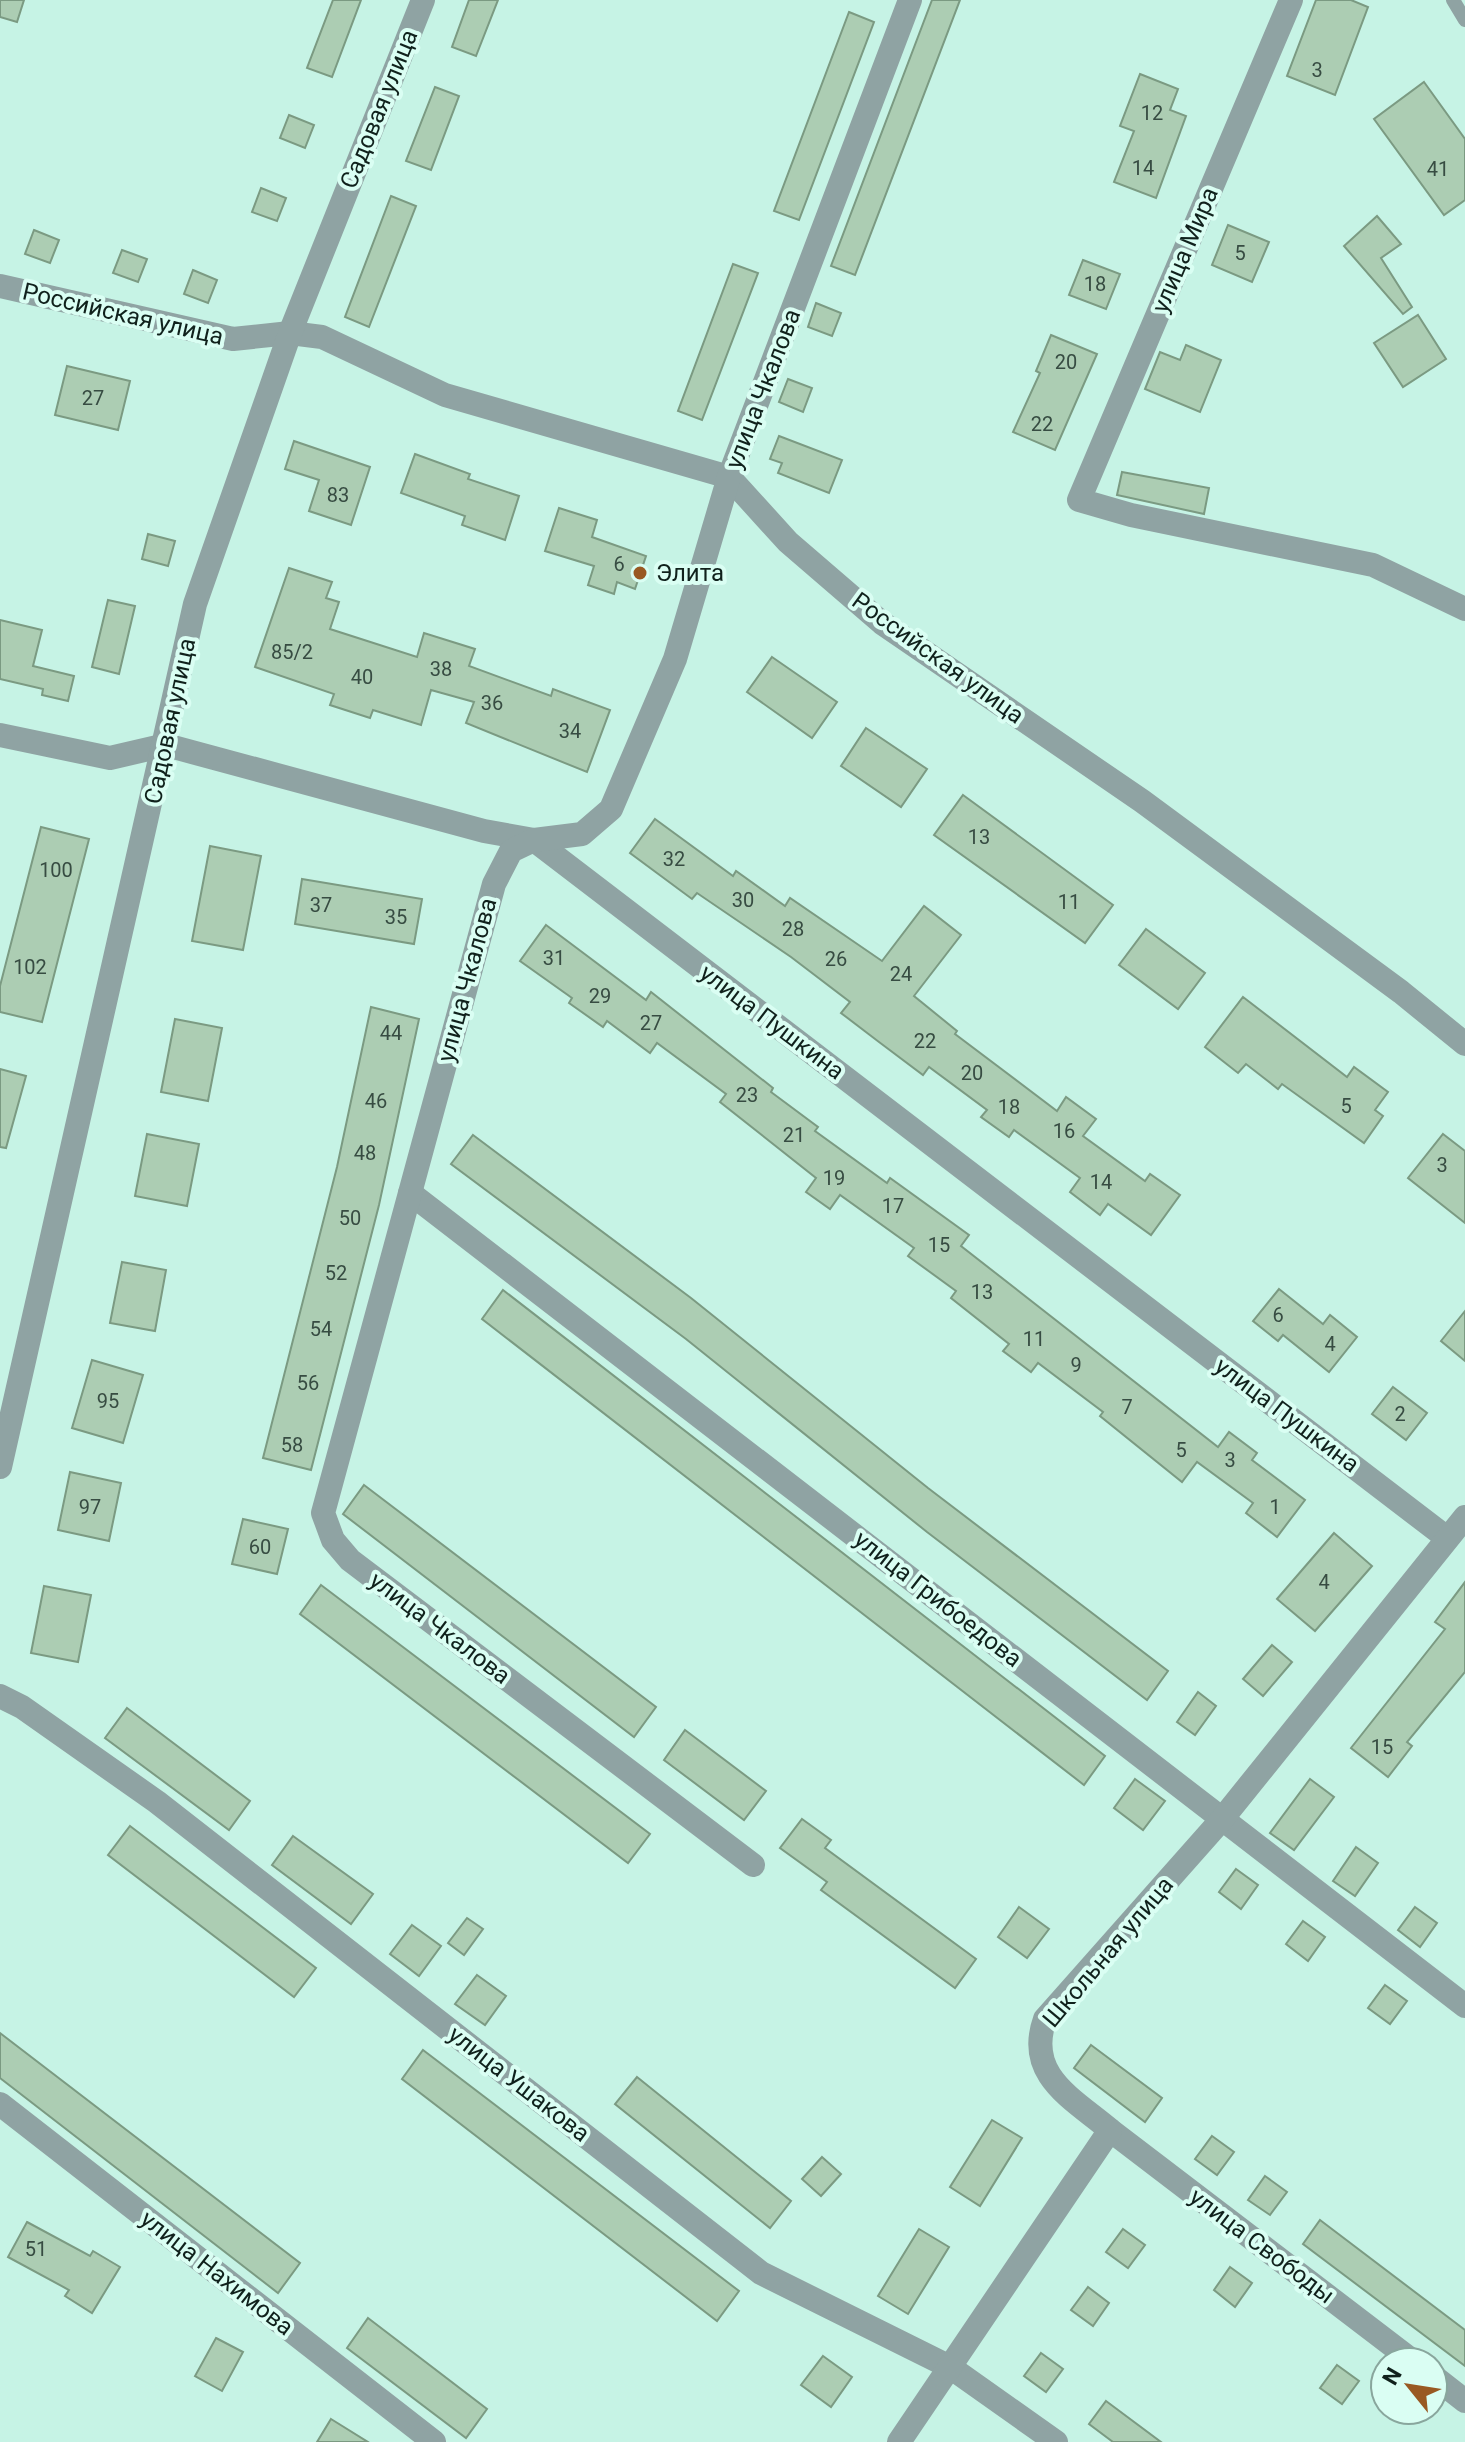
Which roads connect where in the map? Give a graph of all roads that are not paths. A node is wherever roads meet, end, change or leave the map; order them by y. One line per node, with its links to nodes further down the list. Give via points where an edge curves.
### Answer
1 (423, 0): 7 (street, Садовая улица)
2 (910, 0): 8 (street, улица Чкалова)
3 (1291, 0): 9 (street, улица Мира, via 1079,500 1373,565)
4 (1453, 0): 5 (lane)
5 (1465, 20)
6 (0, 286): 7 (street, Российская улица, via 233,339)
7 (290, 333): 8 (street, Российская улица, via 322,337 445,395); 11 (street, Садовая улица, via 195,604)
8 (729, 477): 12 (street, улица Чкалова, via 675,659 611,809 582,834); 13 (street, Российская улица, via 788,542 882,623 1142,801)
9 (1465, 609)
10 (0, 735): 11 (street, улица Пушкина, via 110,758)
11 (166, 745): 12 (street, улица Пушкина); 15 (street, Садовая улица)
12 (534, 840): 14 (street, улица Чкалова, via 511,851 494,884); 17 (street, улица Пушкина)
13 (1465, 1044)
14 (410, 1193): 19 (street, улица Грибоедова); 20 (street, улица Чкалова, via 323,1513 333,1540 350,1560)
15 (0, 1467)
16 (1465, 1517): 17 (street, Школьная улица)
17 (1447, 1538): 19 (street, Школьная улица)
18 (0, 1696): 25 (street, улица Ушакова, via 157,1802 761,2273)
19 (1223, 1818): 21 (street, улица Грибоедова); 23 (street, Школьная улица, via 1045,2019 1039,2055 1046,2072)
20 (753, 1865)
21 (1465, 2006)
22 (0, 2104): 28 (street, улица Нахимова)
23 (1110, 2130): 24 (street, улица Свободы); 25 (street)
24 (1393, 2346)
25 (950, 2367): 29 (street); 30 (street, улица Ушакова)
26 (1449, 2388): 27 (street)
27 (1465, 2401)
28 (434, 2442)
29 (899, 2442)
30 (1056, 2442)

